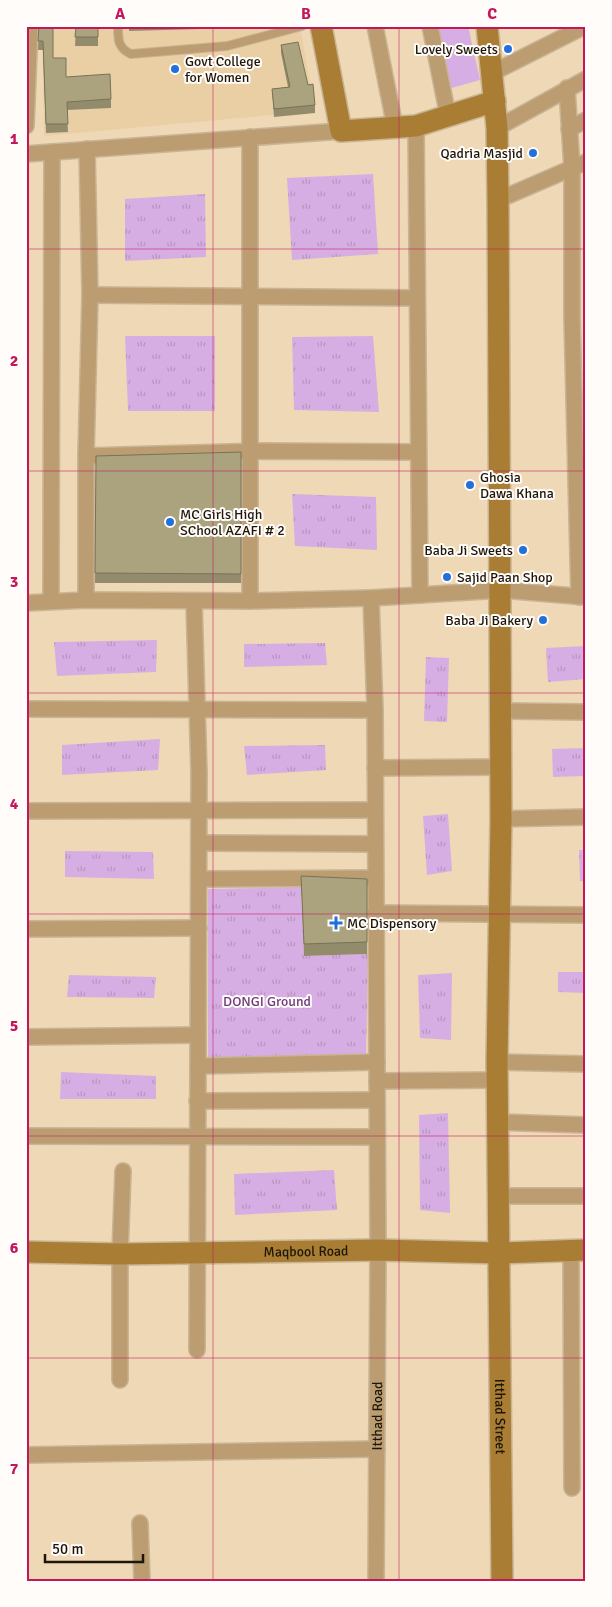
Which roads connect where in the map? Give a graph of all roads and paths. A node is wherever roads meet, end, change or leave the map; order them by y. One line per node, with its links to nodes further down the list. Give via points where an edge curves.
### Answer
1 (30, 26): 15 (street)
2 (118, 26): 3 (lane, via 118,42 131,54 227,46)
3 (302, 26)
4 (321, 26): 19 (street)
5 (375, 26): 16 (street)
6 (430, 26): 13 (street)
7 (487, 26): 9 (street, Itthad Street)
8 (585, 26): 9 (street)
9 (492, 73): 12 (street, Itthad Street)
10 (586, 79): 11 (street)
11 (567, 88): 17 (street); 18 (street)
12 (495, 102): 13 (street); 17 (street, Itthad Street)
13 (448, 116): 16 (street)
14 (586, 120): 18 (street)
15 (26, 126)
16 (406, 126): 19 (street); 29 (street)
17 (497, 128): 26 (street, Itthad Street)
18 (570, 129): 25 (street)
19 (341, 130): 20 (street)
20 (250, 137): 21 (street); 28 (street)
21 (87, 149): 22 (street); 27 (street)
22 (52, 152): 23 (street); 39 (street)
23 (26, 154)
24 (586, 162): 25 (street)
25 (572, 169): 26 (street); 30 (street)
26 (498, 200): 35 (street, Itthad Street)
27 (90, 296): 28 (street); 34 (street)
28 (250, 297): 29 (street); 31 (street)
29 (417, 298): 32 (street)
30 (579, 317): 33 (street)
31 (250, 451): 32 (street); 34 (street); 42 (street)
32 (418, 452): 36 (street)
33 (580, 452): 37 (street)
34 (86, 456): 40 (street)
35 (501, 590): 36 (street); 37 (street); 47 (street, Itthad Street)
36 (420, 595): 38 (street)
37 (582, 597)
38 (371, 598): 42 (street); 46 (street, Itthad Road)
39 (51, 600): 40 (street); 43 (street)
40 (86, 600): 41 (street)
41 (194, 601): 42 (street); 45 (street)
42 (250, 601)
43 (26, 603)
44 (26, 709): 45 (street)
45 (197, 709): 46 (street); 51 (street)
46 (375, 710): 50 (street, Itthad Road)
47 (501, 711): 48 (street); 49 (street, Itthad Street)
48 (586, 712)
49 (500, 767): 50 (street); 55 (street, Itthad Street)
50 (375, 768): 52 (street, Itthad Road)
51 (199, 810): 52 (street); 53 (street); 56 (street)
52 (375, 810): 57 (street, Itthad Road)
53 (26, 811)
54 (586, 817): 55 (street)
55 (501, 819): 61 (street, Itthad Street)
56 (199, 843): 57 (street); 59 (street)
57 (375, 844): 58 (street, Itthad Road)
58 (376, 878): 59 (street); 60 (street, Itthad Road)
59 (199, 879): 63 (street)
60 (375, 913): 61 (street); 67 (street, Itthad Road)
61 (499, 914): 62 (street); 70 (street, Itthad Street)
62 (586, 915)
63 (198, 928): 64 (street); 65 (street)
64 (26, 929)
65 (196, 1034): 66 (street); 69 (street)
66 (26, 1037)
67 (376, 1062): 69 (street); 71 (street, Itthad Road)
68 (586, 1064): 70 (street)
69 (198, 1066): 73 (street)
70 (497, 1071): 71 (street); 74 (street, Itthad Street)
71 (376, 1081): 72 (street, Itthad Road)
72 (377, 1100): 73 (street); 77 (street, Itthad Road)
73 (197, 1101): 78 (street)
74 (497, 1122): 75 (street); 80 (street, Itthad Street)
75 (586, 1125)
76 (26, 1136): 78 (street)
77 (377, 1137): 78 (street); 82 (street, Itthad Road)
78 (198, 1138): 87 (street)
79 (123, 1171): 86 (street)
80 (498, 1196): 81 (street); 85 (street, Itthad Street)
81 (586, 1196)
82 (378, 1250): 85 (street, Maqbool Road); 87 (street, Maqbool Road); 90 (street, Itthad Road)
83 (579, 1250): 85 (street, Maqbool Road); 92 (street)
84 (26, 1252): 86 (street, Maqbool Road)
85 (498, 1253): 96 (street, Itthad Street)
86 (120, 1254): 87 (street, Maqbool Road); 89 (street)
87 (198, 1254): 88 (street)
88 (197, 1350)
89 (120, 1380)
90 (377, 1449): 91 (street); 95 (street, Itthad Road)
91 (26, 1455)
92 (572, 1488)
93 (140, 1522): 94 (street)
94 (142, 1581)
95 (376, 1581)
96 (502, 1581)

